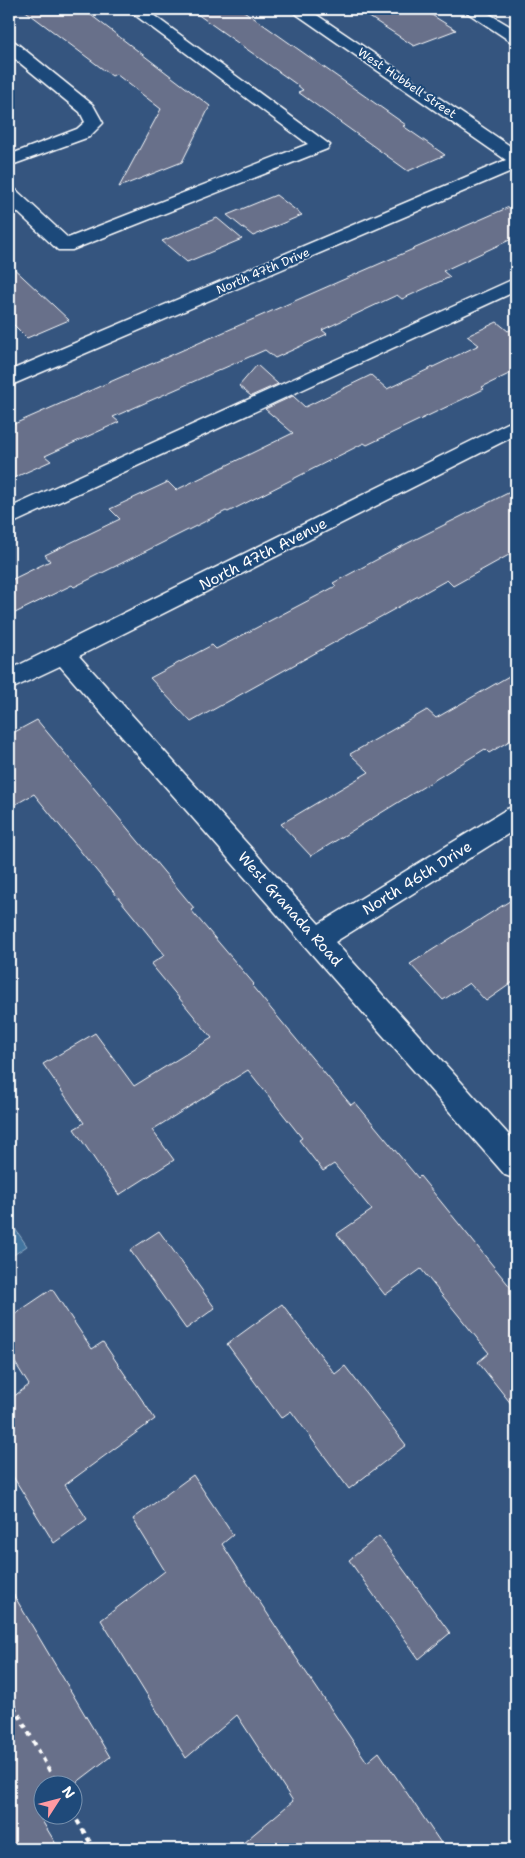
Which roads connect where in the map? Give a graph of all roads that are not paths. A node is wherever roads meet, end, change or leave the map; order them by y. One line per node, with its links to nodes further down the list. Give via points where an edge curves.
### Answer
1 (135, 9): 9 (street, via 321,145 65,246)
2 (297, 9): 6 (street, West Hubbell Street)
3 (470, 9): 4 (street)
4 (516, 38)
5 (9, 46): 7 (street, via 87,110 94,122 83,133)
6 (516, 158)
7 (9, 161)
8 (516, 162): 11 (street, North 47th Drive)
9 (9, 194)
10 (516, 284): 13 (street)
11 (9, 380)
12 (516, 426): 14 (street, North 47th Avenue)
13 (9, 517)
14 (63, 654): 15 (street, North 47th Avenue); 17 (street, West Granada Road)
15 (9, 681)
16 (516, 816): 17 (street, North 46th Drive)
17 (317, 939): 18 (street, West Granada Road)
18 (516, 1165)

